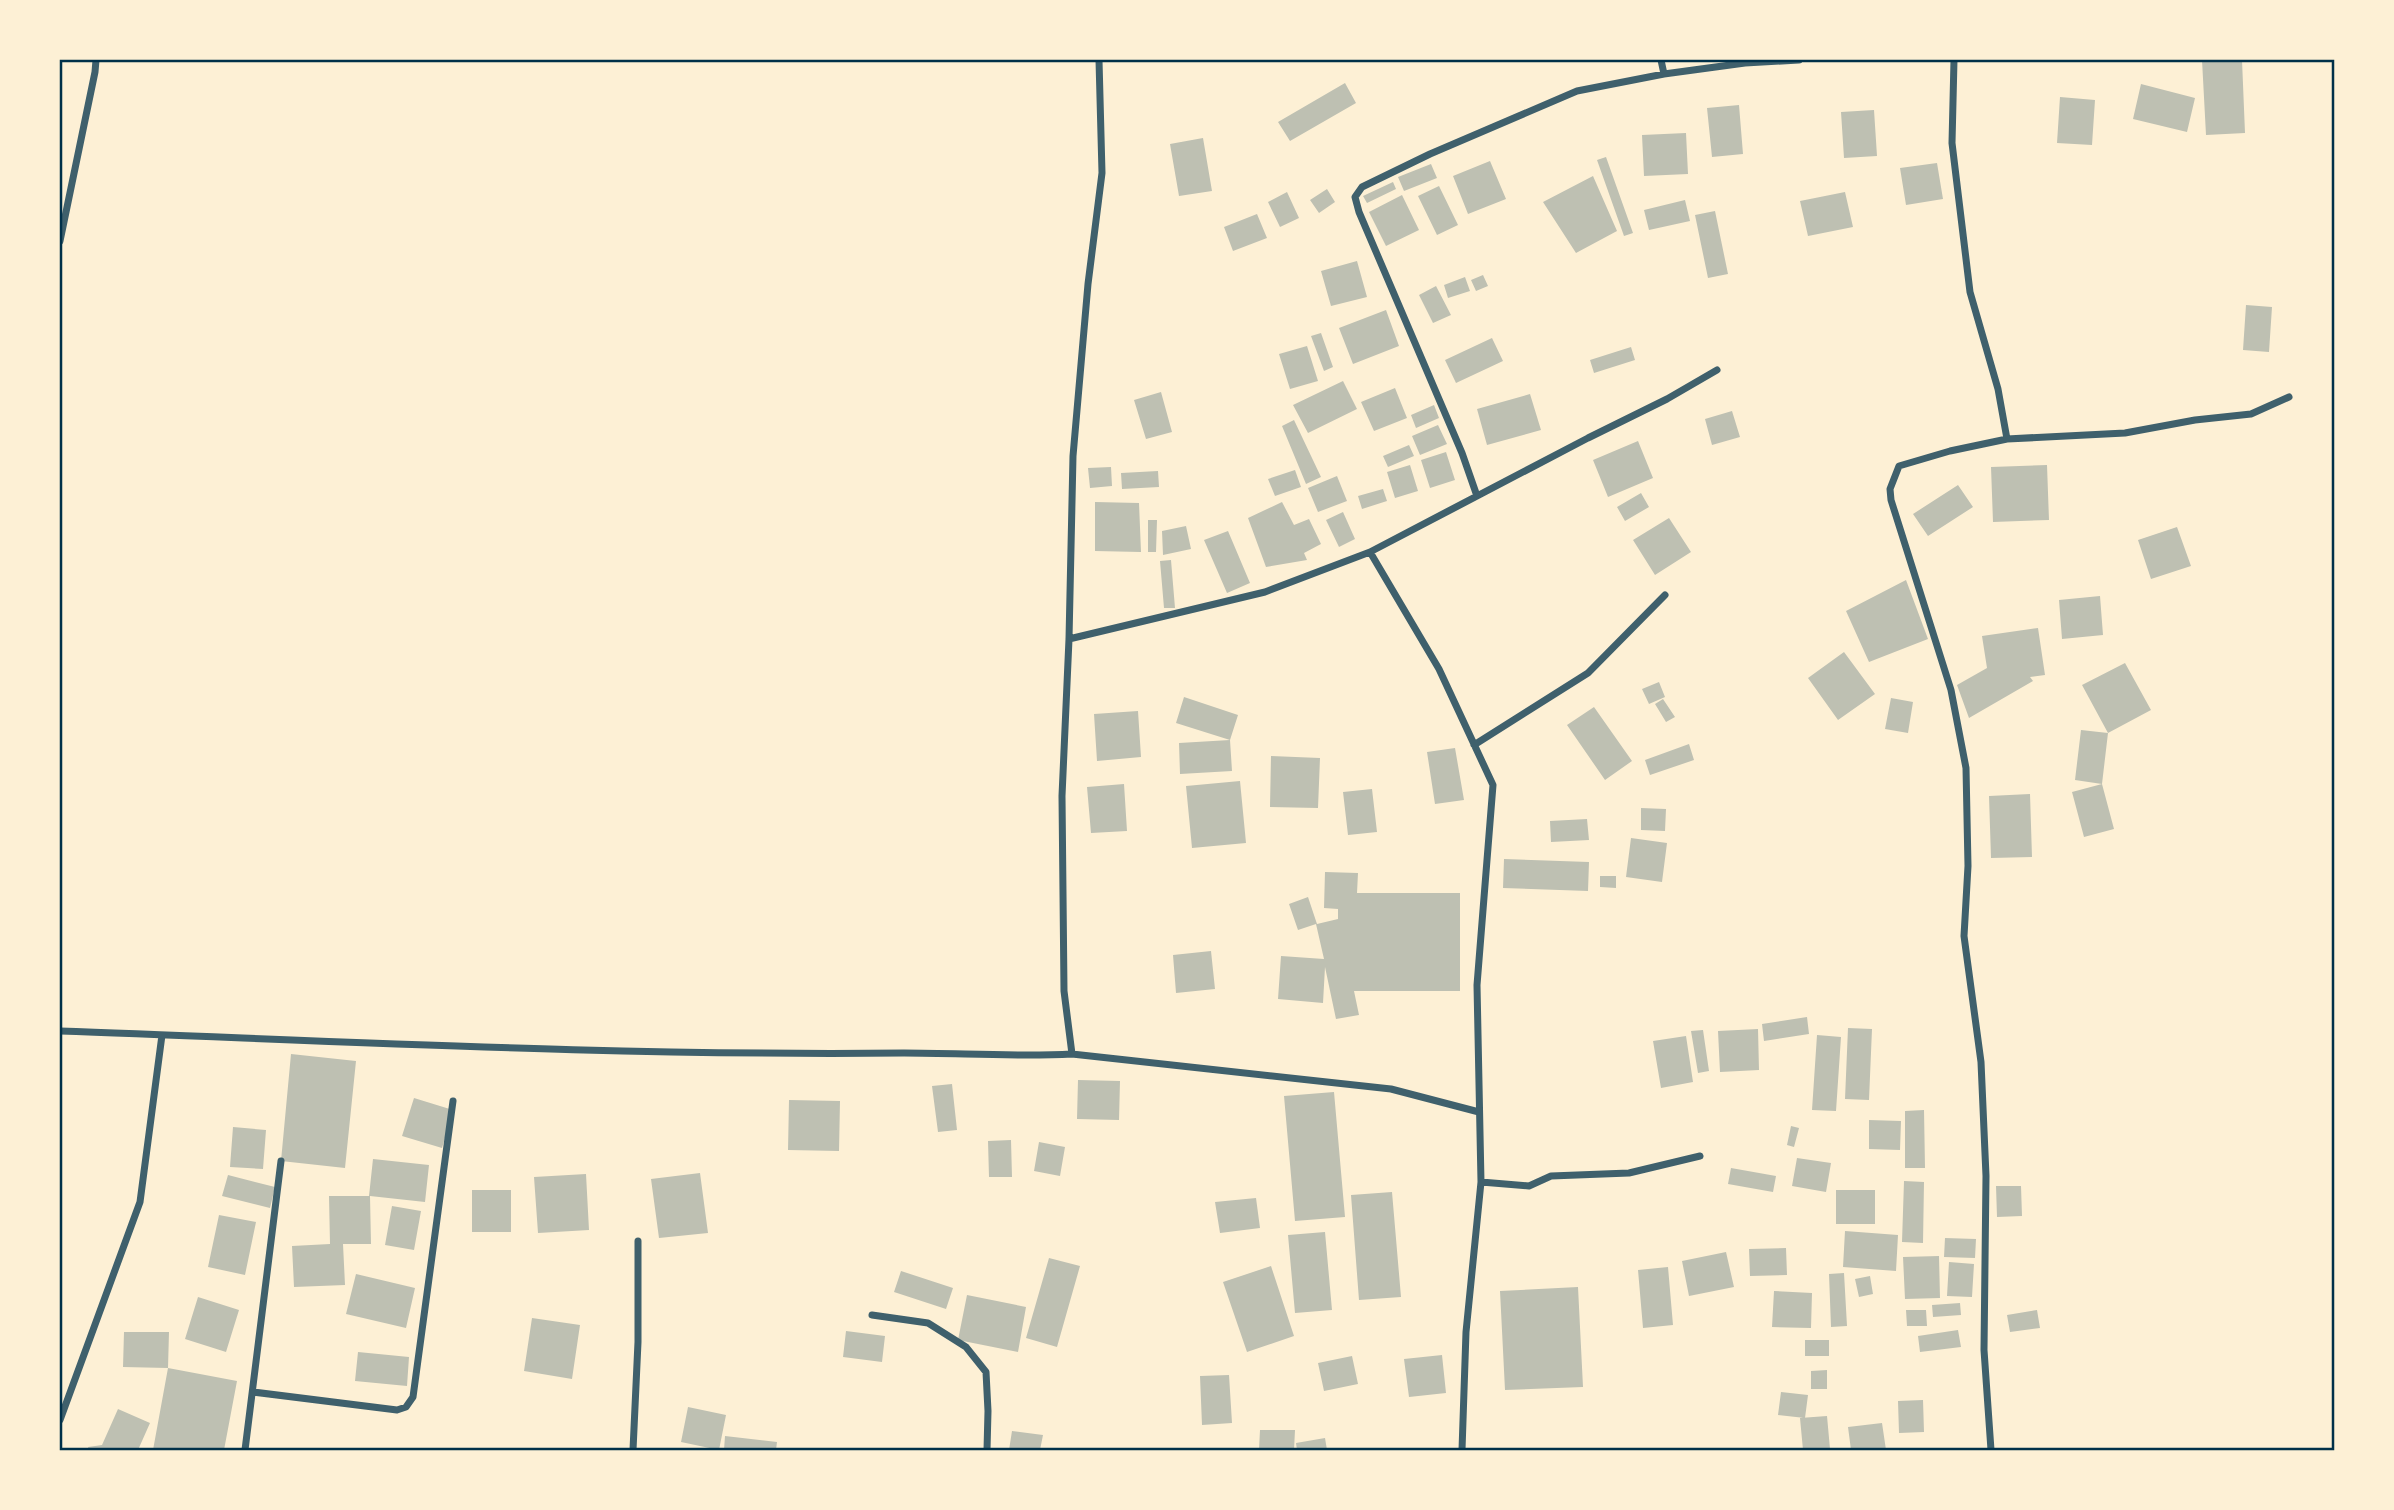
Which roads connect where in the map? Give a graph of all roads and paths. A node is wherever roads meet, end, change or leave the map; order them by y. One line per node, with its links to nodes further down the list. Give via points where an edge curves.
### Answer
1 (96, 60): 7 (street)
2 (1099, 60): 15 (street, via 1102,173 1087,284 1073,456)
3 (1661, 60): 6 (street)
4 (1799, 60): 6 (street)
5 (1954, 60): 11 (street, via 1952,143 1970,292)
6 (1664, 74): 12 (street, via 1577,91 1430,154 1362,187 1356,197)
7 (61, 219): 8 (street)
8 (60, 241)
9 (1717, 370): 12 (street)
10 (2289, 397): 11 (street, via 2251,414 2125,433)
11 (2007, 439): 33 (street, via 1899,466 1890,489 1951,690 1966,768 1964,936 1982,1075 1984,1350)
12 (1477, 496): 13 (street)
13 (1370, 552): 15 (street, via 1265,592); 16 (street, via 1438,670)
14 (1665, 595): 16 (street, via 1588,673)
15 (1069, 639): 19 (street, via 1062,824 1064,992)
16 (1474, 745): 21 (street, via 1493,785 1477,985)
17 (60, 1031): 18 (street)
18 (162, 1035): 19 (street, via 747,1055); 28 (street, via 140,1202)
19 (1072, 1054): 21 (street, via 1391,1089)
20 (453, 1101): 27 (street, via 413,1397 407,1407 397,1410)
21 (1479, 1112): 24 (street)
22 (1700, 1156): 24 (street, via 1629,1173 1551,1176 1529,1186)
23 (281, 1161): 27 (street)
24 (1481, 1182): 32 (street, via 1466,1332)
25 (638, 1241): 30 (street)
26 (872, 1315): 31 (street, via 928,1323 966,1347 986,1372)
27 (253, 1392): 29 (street)
28 (60, 1420)
29 (245, 1451)
30 (633, 1451)
31 (987, 1451)
32 (1462, 1451)
33 (1991, 1451)

